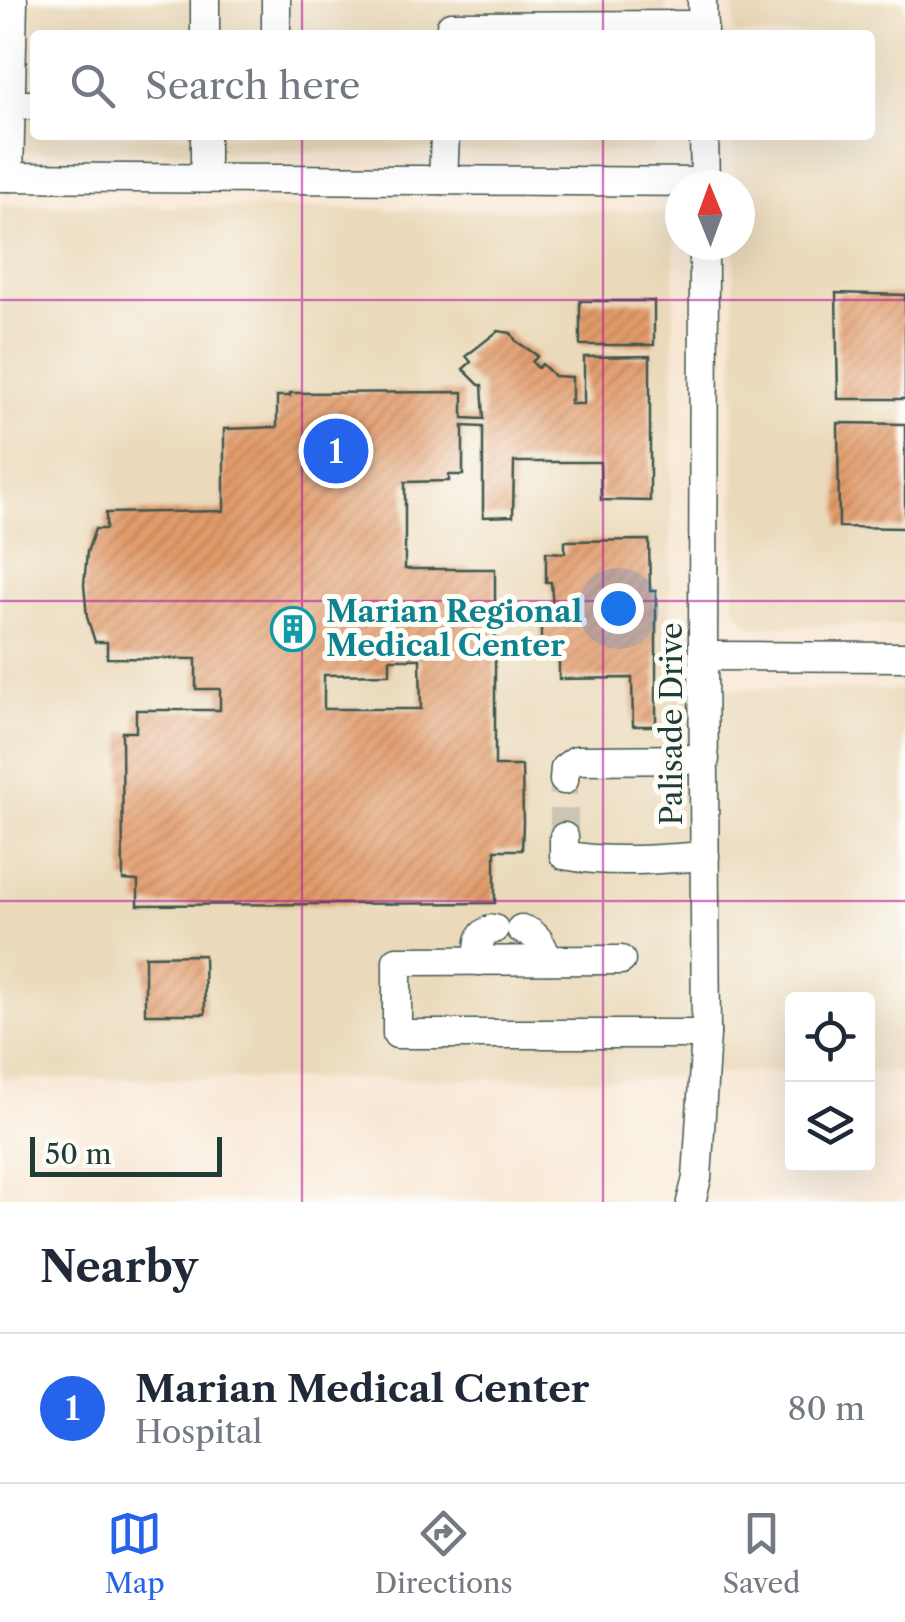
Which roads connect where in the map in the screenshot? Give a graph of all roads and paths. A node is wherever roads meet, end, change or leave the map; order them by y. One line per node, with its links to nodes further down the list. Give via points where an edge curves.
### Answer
1 (13, 0): 8 (street)
2 (205, 0): 5 (street)
3 (276, 0): 6 (street)
4 (702, 20): 7 (street)
5 (205, 30)
6 (276, 30)
7 (452, 30)
8 (22, 105): 13 (street)
9 (205, 140): 14 (street)
10 (445, 140): 15 (street)
11 (704, 140): 12 (street)
12 (704, 170)
13 (4, 177): 14 (street)
14 (206, 178): 15 (street)
15 (443, 180): 16 (street)
16 (665, 183)
17 (704, 260): 18 (street, Palisade Drive)
18 (703, 656): 19 (street); 20 (street, Palisade Drive)
19 (905, 657)
20 (705, 759): 21 (street, via 576,760 565,768); 23 (street, Palisade Drive)
21 (564, 780)
22 (564, 836): 23 (street, via 564,855 590,860)
23 (706, 856): 27 (street, Palisade Drive)
24 (548, 960): 25 (street); 26 (street); 26 (street, via 532,932 508,929 485,932)
25 (621, 960)
26 (479, 961): 27 (street, via 397,961 397,1034)
27 (706, 1034): 28 (street, Palisade Drive)
28 (691, 1202)

